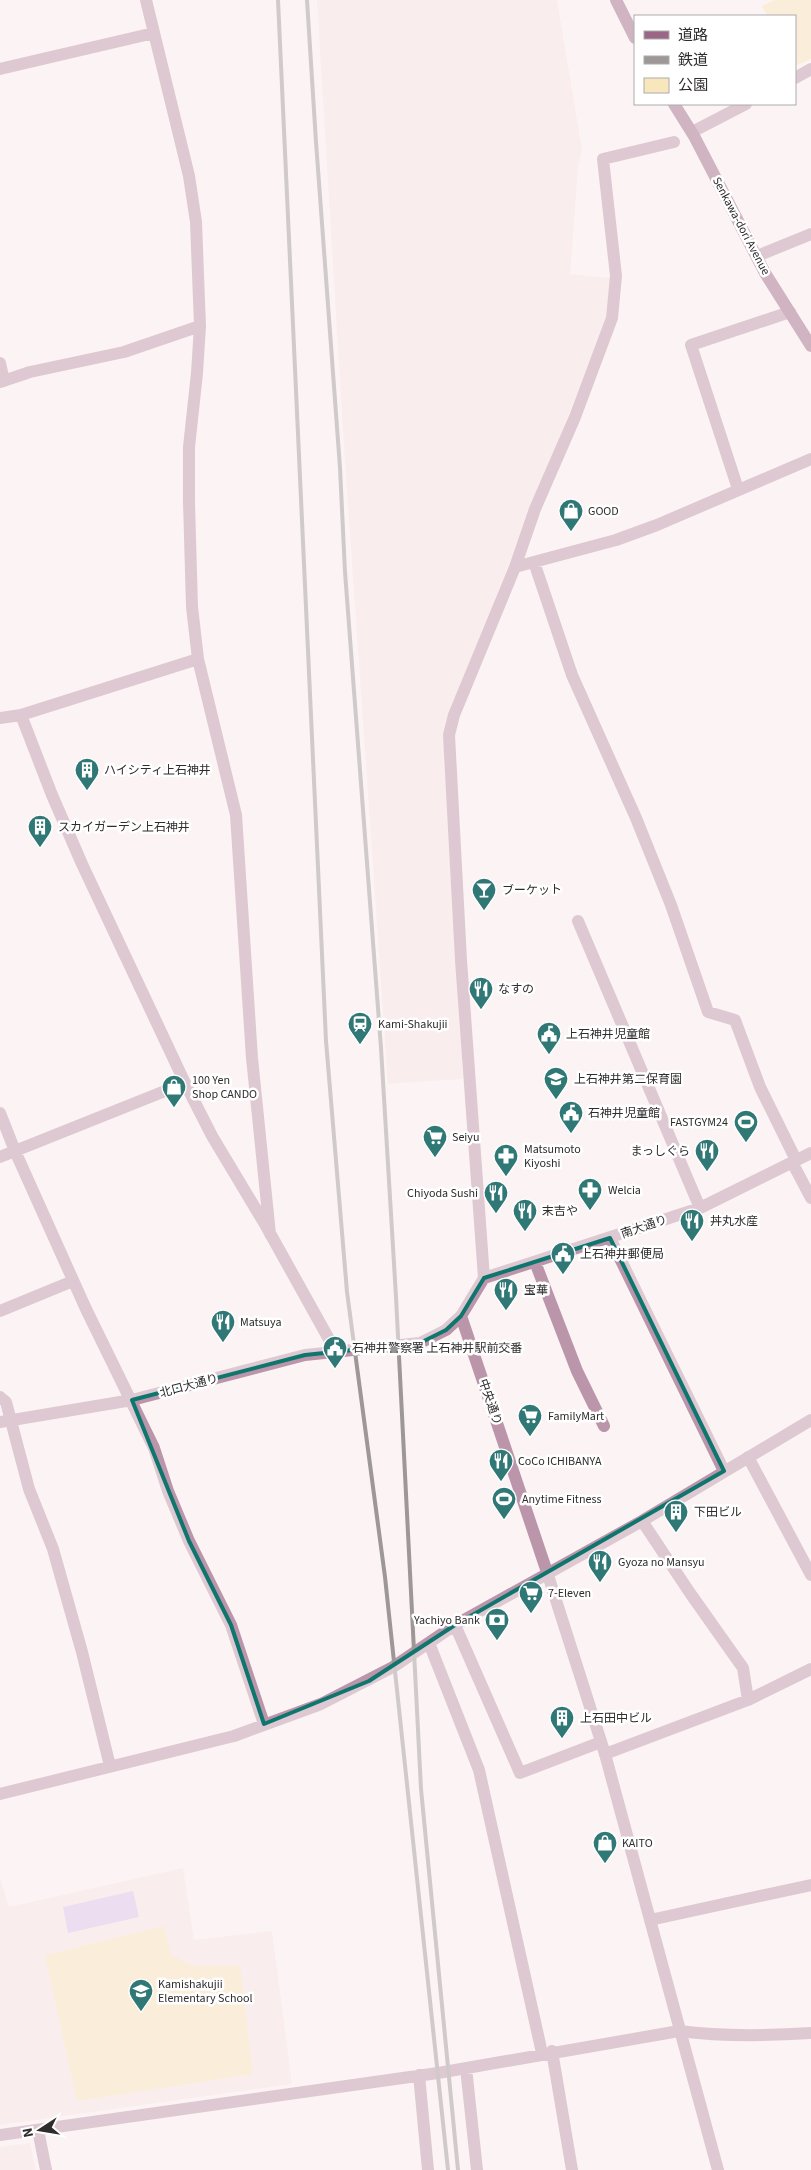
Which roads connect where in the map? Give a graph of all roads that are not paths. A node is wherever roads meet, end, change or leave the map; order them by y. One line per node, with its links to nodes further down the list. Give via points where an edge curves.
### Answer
1 (146, 0): 3 (street)
2 (616, 0): 4 (main road)
3 (154, 33): 5 (street); 15 (street, via 189,176 196,222)
4 (634, 36)
5 (0, 69)
6 (811, 69): 7 (street)
7 (796, 77)
8 (675, 105): 10 (main road, Senkawa-dori Avenue)
9 (744, 105): 10 (street)
10 (692, 132): 13 (main road, Senkawa-dori Avenue)
11 (674, 142): 22 (street, via 602,159 616,276 612,318 575,417 535,509)
12 (811, 234): 13 (street)
13 (757, 256): 14 (main road, Senkawa-dori Avenue)
14 (790, 312): 16 (main road, Senkawa-dori Avenue); 20 (street, via 692,346)
15 (200, 326): 18 (street, via 124,352 30,372); 23 (street, via 189,447 192,608)
16 (810, 342)
17 (0, 363): 18 (street)
18 (2, 382)
19 (811, 459): 20 (street)
20 (738, 489): 21 (street, via 616,540)
21 (534, 562): 22 (street); 32 (street, via 572,675 668,896 708,1012 735,1020 760,1087)
22 (515, 568): 38 (street, via 454,714 449,735)
23 (198, 659): 24 (street); 35 (street, via 236,815 252,1058)
24 (21, 715): 25 (street); 27 (street, via 82,864)
25 (0, 718)
26 (578, 921): 34 (street)
27 (185, 1083): 29 (street); 35 (street)
28 (0, 1113): 29 (street)
29 (15, 1151): 31 (street); 39 (street)
30 (811, 1153): 32 (street, 南大通り)
31 (0, 1157)
32 (794, 1161): 33 (street); 34 (street, 南大通り)
33 (811, 1198)
34 (700, 1208): 36 (street, 南大通り)
35 (270, 1234): 42 (street)
36 (610, 1238): 37 (street, 南大通り); 49 (street)
37 (535, 1262): 38 (street, 南大通り); 47 (street, via 577,1371)
38 (484, 1278): 41 (street)
39 (73, 1280): 40 (street); 44 (street)
40 (0, 1311)
41 (461, 1316): 42 (street, 北口大通り, via 446,1330 420,1342); 51 (street, 中央通り)
42 (335, 1350): 44 (street, 北口大通り)
43 (0, 1396): 46 (street, via 6,1402)
44 (132, 1400): 46 (street, 北口大通り); 57 (street, via 189,1541 231,1625)
45 (811, 1420): 48 (street)
46 (5, 1421): 59 (street, via 53,1549)
47 (604, 1426)
48 (748, 1457): 49 (street); 52 (street)
49 (724, 1471): 50 (street)
50 (642, 1521): 51 (street); 56 (street, via 743,1668)
51 (548, 1575): 53 (street); 58 (street, 中央通り)
52 (811, 1575)
53 (455, 1625): 54 (street); 58 (street, via 520,1773)
54 (429, 1643): 57 (street, via 369,1681 321,1704); 65 (street, via 479,1770)
55 (811, 1669): 56 (street)
56 (748, 1700): 58 (street)
57 (264, 1724): 59 (street, via 234,1736)
58 (603, 1748): 62 (street, 中央通り)
59 (110, 1766): 60 (street)
60 (0, 1794)
61 (811, 1886): 62 (street)
62 (650, 1920): 63 (street, 中央通り)
63 (680, 2030): 64 (street, via 715,2036 751,2037); 65 (street); 74 (street, 中央通り)
64 (811, 2033)
65 (547, 2052): 66 (street); 73 (street)
66 (466, 2068): 67 (street); 72 (street)
67 (418, 2075): 68 (street); 71 (street)
68 (38, 2130): 69 (street); 70 (street)
69 (0, 2136)
70 (46, 2170)
71 (428, 2170)
72 (476, 2170)
73 (572, 2170)
74 (718, 2170)

